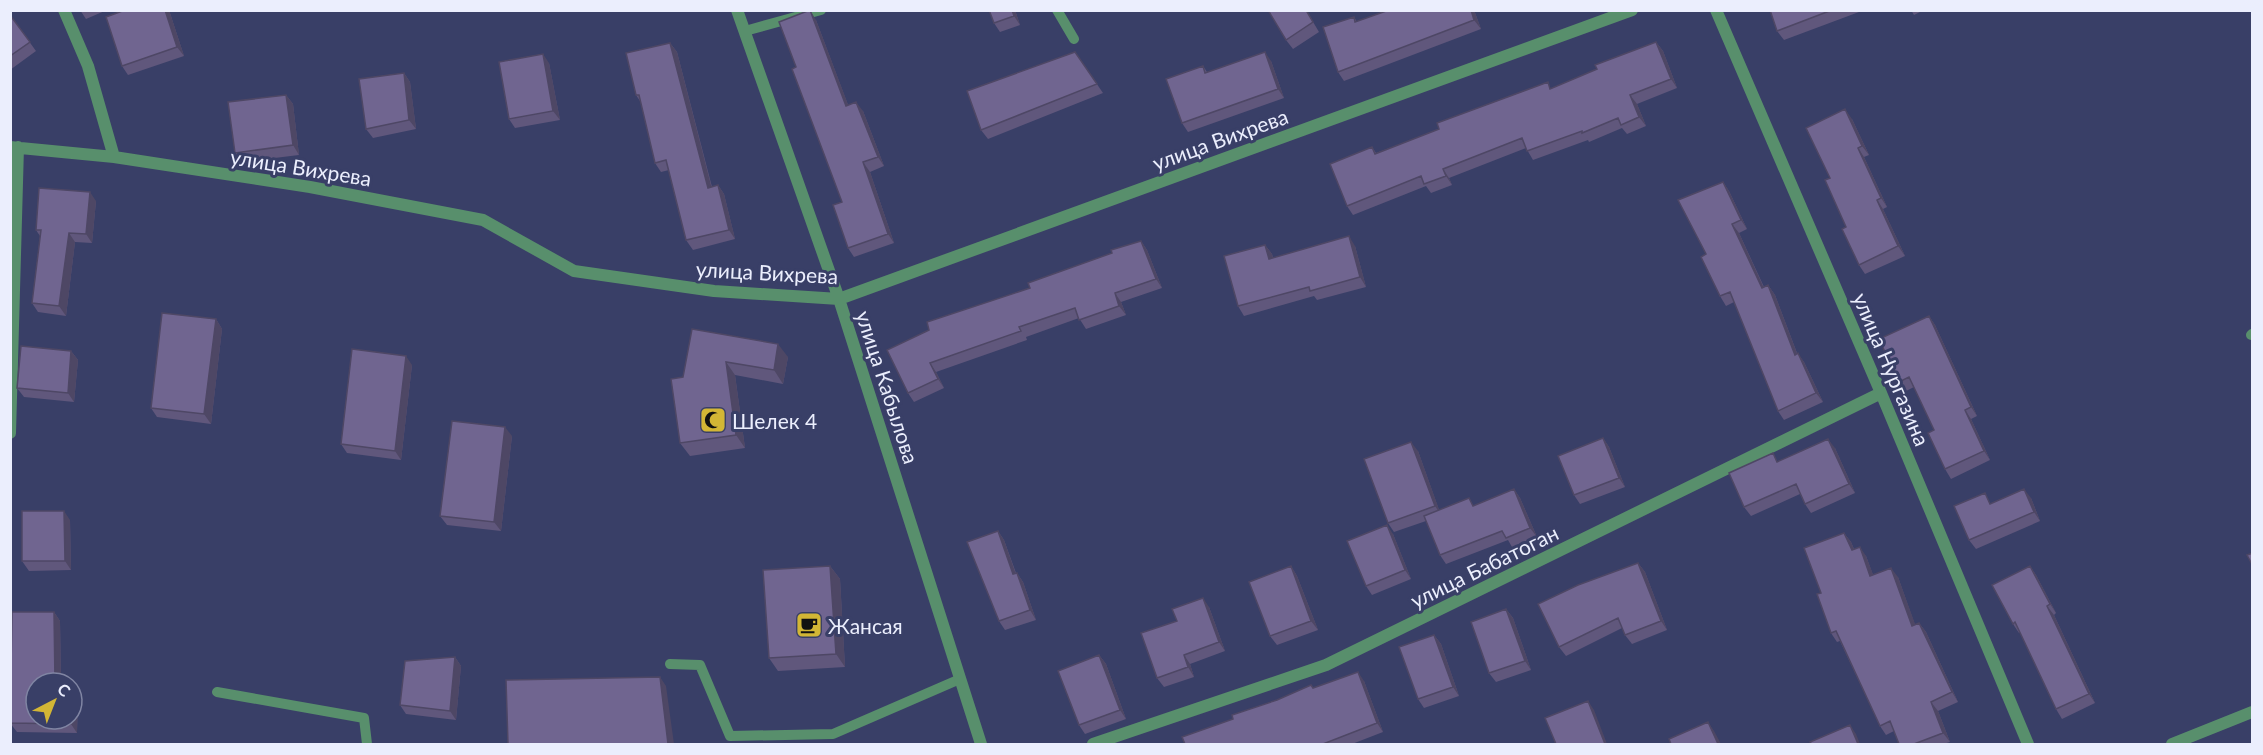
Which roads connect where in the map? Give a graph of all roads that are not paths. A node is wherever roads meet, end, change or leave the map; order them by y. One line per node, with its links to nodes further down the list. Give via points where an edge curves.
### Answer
1 (64, 10): 10 (street, via 88,66)
2 (737, 10): 7 (street, улица Кабылова)
3 (821, 10): 7 (lane)
4 (1057, 10): 8 (lane)
5 (1632, 10): 11 (street, улица Вихрева)
6 (1716, 10): 12 (street, улица Нургазина)
7 (745, 31): 11 (street, улица Кабылова)
8 (1074, 39)
9 (14, 147): 10 (street, улица Вихрева); 13 (street)
10 (114, 158): 11 (street, улица Вихрева, via 483,219 574,271 714,291)
11 (839, 299): 15 (street, улица Кабылова)
12 (1881, 393): 20 (street, улица Бабатоган, via 1326,665); 21 (street, улица Нургазина)
13 (10, 433)
14 (670, 664): 15 (lane, via 700,665 730,736 833,734)
15 (960, 679): 19 (street, улица Кабылова)
16 (218, 692): 18 (lane, via 363,718)
17 (2253, 712): 22 (street)
18 (366, 744)
19 (981, 744)
20 (1093, 744)
21 (2028, 744)
22 (2172, 744)

